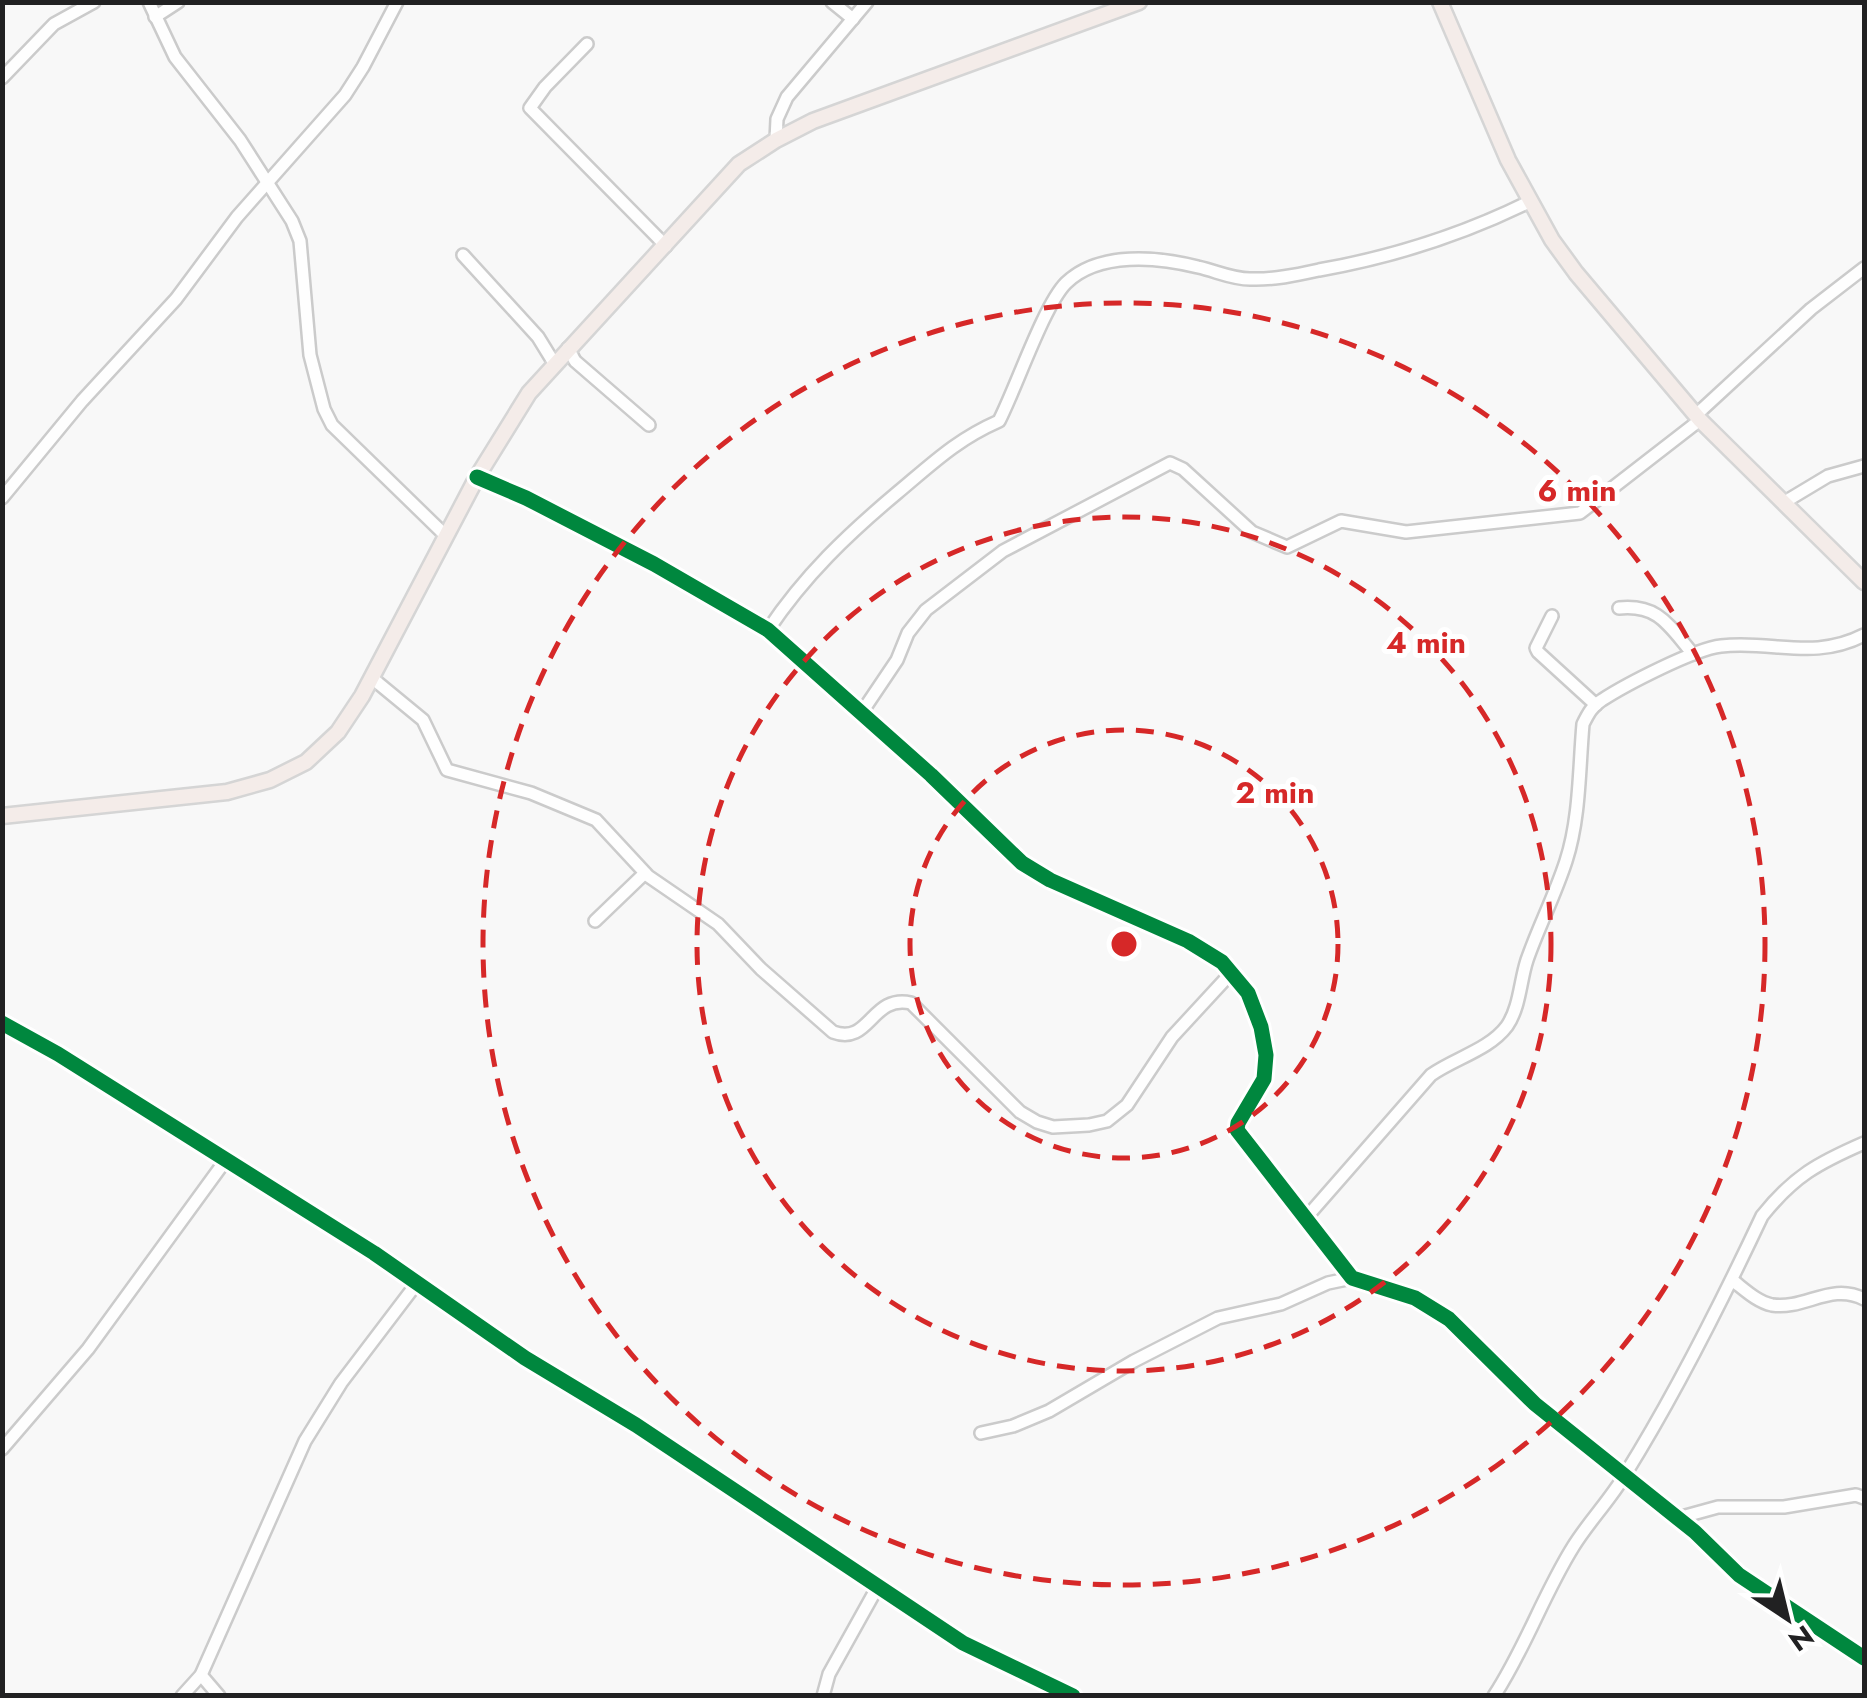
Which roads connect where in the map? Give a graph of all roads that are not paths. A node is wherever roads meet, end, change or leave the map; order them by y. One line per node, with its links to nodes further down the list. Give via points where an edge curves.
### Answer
1 (94, 2): 12 (street, via 54,24)
2 (149, 2): 9 (street)
3 (178, 2): 9 (street)
4 (397, 2): 14 (street, via 345,94)
5 (832, 2): 10 (street)
6 (868, 2): 10 (street)
7 (1140, 2): 13 (main road)
8 (1440, 2): 15 (main road)
9 (155, 17): 14 (street, via 175,57)
10 (852, 19): 13 (street, via 787,98)
11 (587, 44): 16 (street, via 530,108)
12 (2, 78)
13 (776, 140): 16 (main road, via 739,164)
14 (268, 181): 25 (street, via 176,299); 27 (street, via 300,241 310,355 324,408 338,433)
15 (1530, 202): 21 (main road, via 1576,272); 31 (street, via 1393,255 1271,279 1151,259 1085,271 1053,301 999,421 964,437 842,539)
16 (666, 246): 19 (main road)
17 (464, 255): 20 (street)
18 (1864, 268): 21 (street, via 1812,308)
19 (568, 348): 20 (main road); 22 (street)
20 (554, 363): 24 (main road)
21 (1698, 418): 26 (main road); 36 (street, via 1580,513 1406,532 1340,521 1287,548 1252,532 1170,463 1017,542 926,610)
22 (649, 425)
23 (1864, 466): 26 (street, via 1828,476)
24 (477, 478): 27 (main road); 31 (street, via 654,564)
25 (2, 498)
26 (1783, 503): 28 (main road)
27 (446, 536): 34 (main road)
28 (1864, 582)
29 (1618, 608): 33 (street, via 1648,608)
30 (1552, 616): 35 (street, via 1536,648)
31 (768, 630): 36 (street)
32 (1864, 635): 33 (street, via 1810,650 1737,645)
33 (1693, 654): 35 (street)
34 (372, 678): 37 (main road, via 338,732 306,762 270,780 161,801); 38 (street, via 424,720 452,774 583,812)
35 (1596, 705): 44 (street, via 1584,724 1567,859 1507,1026 1431,1075)
36 (860, 715): 40 (street, via 1022,863 1188,941)
37 (2, 816)
38 (645, 873): 39 (street); 40 (street, via 727,931 834,1032 856,1032 892,1002 912,1004 1020,1112 1053,1127 1089,1126 1117,1116 1172,1037)
39 (596, 921)
40 (1232, 972): 44 (street, via 1248,992 1266,1055 1264,1078 1237,1130)
41 (2, 1023): 43 (street)
42 (1864, 1144): 46 (street, via 1785,1186 1762,1216)
43 (225, 1161): 47 (street); 50 (street, via 97,1337)
44 (1304, 1219): 45 (street)
45 (1352, 1278): 49 (street, via 1218,1318 1050,1411); 51 (street, via 1415,1298 1449,1320 1535,1404)
46 (1732, 1280): 48 (street, via 1775,1306 1824,1293); 51 (street)
47 (417, 1283): 54 (street); 56 (street, via 305,1441)
48 (1864, 1299)
49 (981, 1433)
50 (2, 1449)
51 (1624, 1476): 53 (street); 61 (street, via 1574,1546)
52 (1864, 1498): 53 (street, via 1718,1507)
53 (1678, 1518): 55 (street, via 1761,1592)
54 (878, 1586): 59 (street); 60 (street, via 963,1642)
55 (1864, 1658)
56 (201, 1674): 57 (street); 58 (street)
57 (182, 1696)
58 (219, 1696)
59 (822, 1696)
60 (1073, 1696)
61 (1494, 1696)

